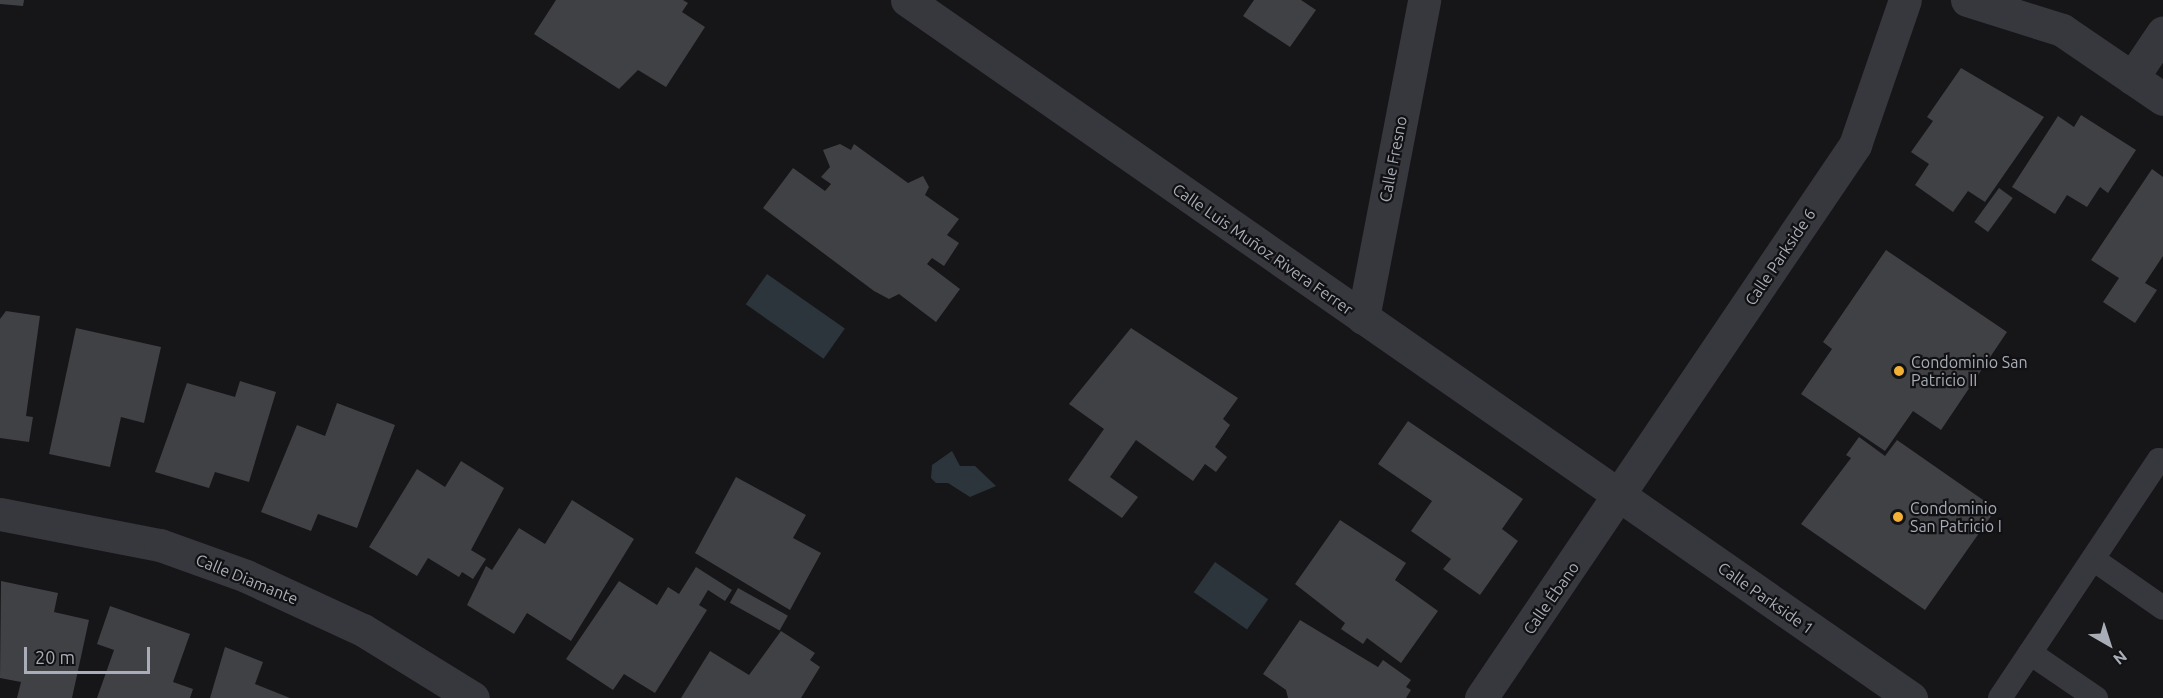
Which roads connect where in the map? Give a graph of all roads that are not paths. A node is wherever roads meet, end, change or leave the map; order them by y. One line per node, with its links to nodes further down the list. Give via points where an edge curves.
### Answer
1 (907, 0): 8 (street, Calle Luis Muñoz Rivera Ferrer)
2 (1424, 0): 8 (street, Calle Fresno)
3 (1905, 0): 10 (street, Calle Parkside 6, via 1855,145)
4 (1967, 0): 6 (street, via 2062,30)
5 (2163, 32): 6 (street)
6 (2132, 78): 7 (street)
7 (2163, 99)
8 (1363, 318): 10 (street, Calle Luis Muñoz Rivera Ferrer)
9 (2163, 462): 12 (lane, via 2159,460)
10 (1620, 497): 16 (street, Calle Ébano); 17 (street, Calle Parkside 1)
11 (0, 514): 15 (street, Calle Diamante, via 160,545 246,576 363,630)
12 (2092, 559): 13 (lane); 14 (lane)
13 (2163, 608)
14 (2030, 653): 18 (lane); 19 (lane)
15 (473, 698)
16 (1481, 698)
17 (1911, 698)
18 (2000, 698)
19 (2096, 698)

